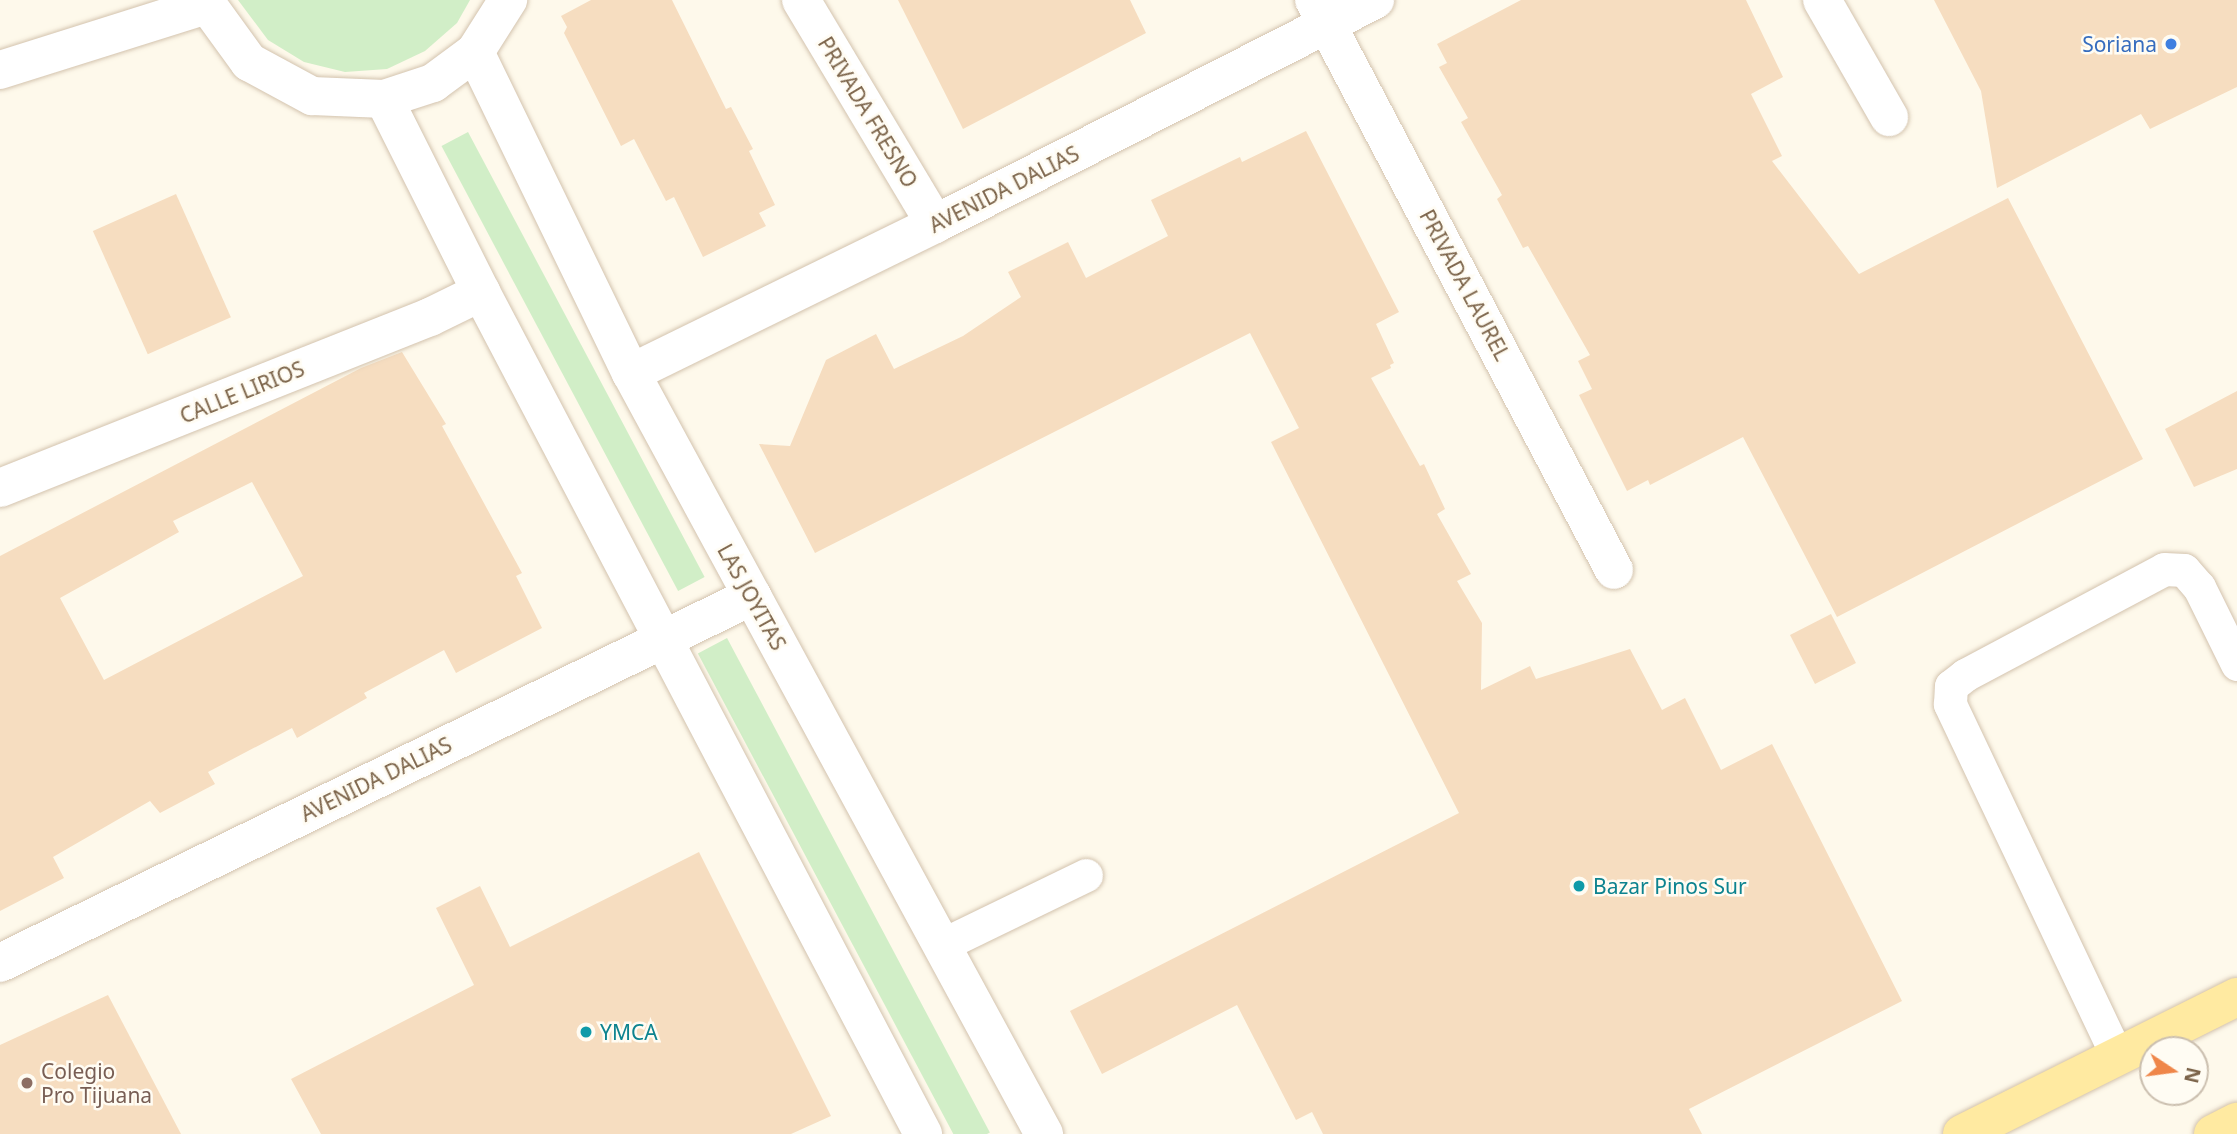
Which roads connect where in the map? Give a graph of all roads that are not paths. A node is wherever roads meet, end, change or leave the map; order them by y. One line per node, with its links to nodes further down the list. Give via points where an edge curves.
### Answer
1 (508, 0): 7 (street)
2 (801, 0): 11 (street, PRIVADA FRESNO)
3 (1375, 0): 6 (street, AVENIDA DALIAS)
4 (1822, 0): 10 (street)
5 (205, 2): 8 (street); 9 (street, via 249,62 312,96)
6 (1321, 12): 11 (street, AVENIDA DALIAS); 15 (street, PRIVADA LAUREL)
7 (475, 52): 9 (street, via 433,83); 13 (street, LAS JOYITAS)
8 (0, 71)
9 (384, 99): 12 (street)
10 (1889, 117)
11 (935, 224): 13 (street, AVENIDA DALIAS)
12 (481, 292): 14 (street, CALLE LIRIOS, via 430,317); 17 (street)
13 (631, 373): 16 (street, LAS JOYITAS)
14 (0, 488)
15 (1615, 570)
16 (752, 596): 17 (street, AVENIDA DALIAS); 20 (street, LAS JOYITAS)
17 (665, 638): 21 (street, AVENIDA DALIAS); 25 (street)
18 (2237, 664): 23 (lane, via 2199,587 2184,569 2164,569 1951,686 1950,704)
19 (1086, 875): 20 (lane)
20 (942, 945): 26 (street, LAS JOYITAS)
21 (0, 963)
22 (2237, 997): 23 (main road)
23 (2118, 1056): 27 (main road)
24 (2237, 1122): 28 (main road)
25 (923, 1134)
26 (1044, 1134)
27 (1962, 1134)
28 (2213, 1134)

